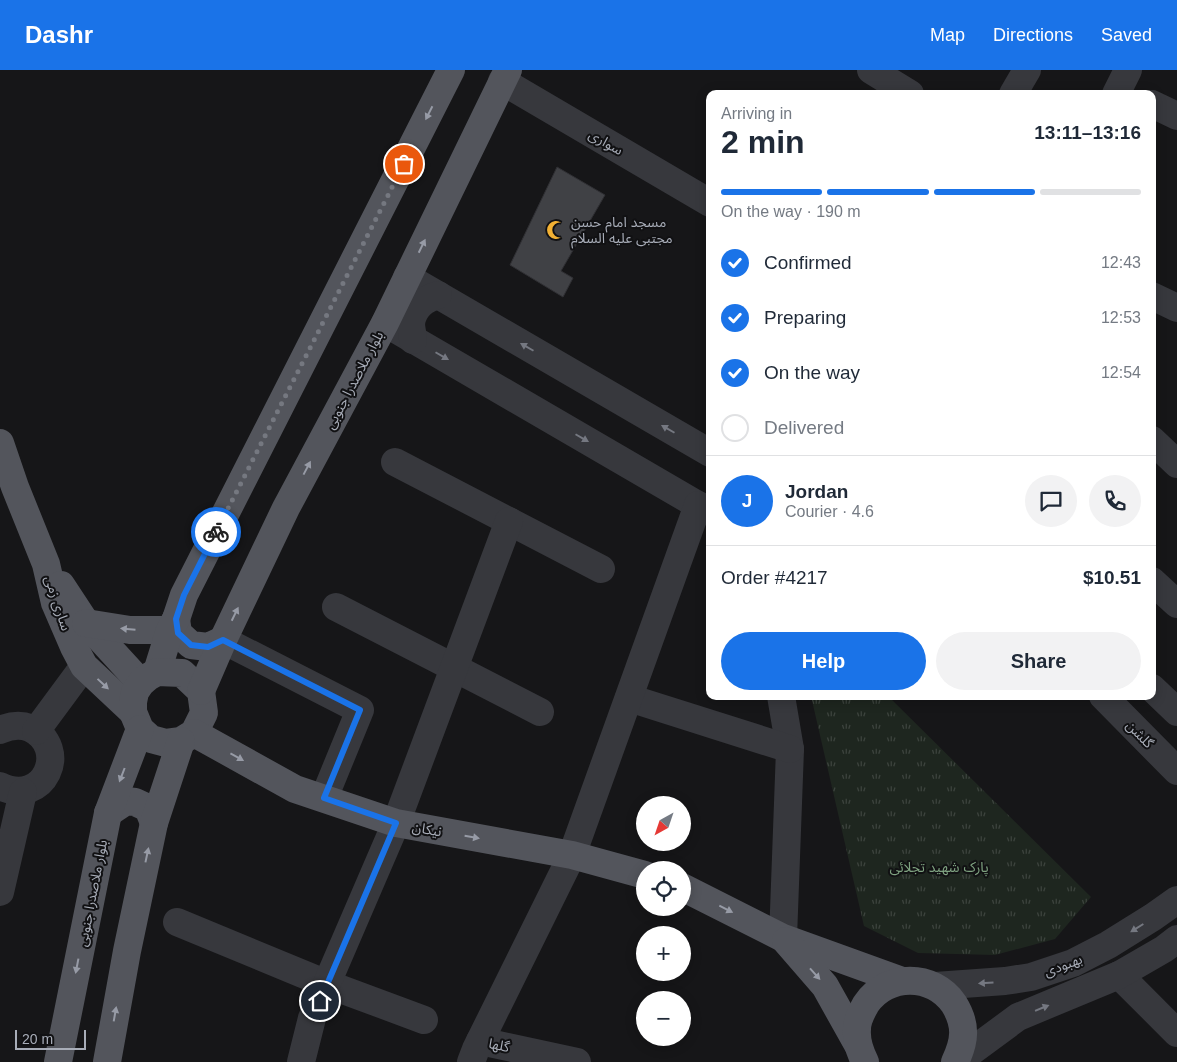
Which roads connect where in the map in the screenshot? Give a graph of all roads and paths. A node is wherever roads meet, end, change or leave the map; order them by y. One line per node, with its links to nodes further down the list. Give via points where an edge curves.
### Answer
1 (451, 70): 29 (main road, one-way to 29, via 184,595)
2 (871, 70): 5 (street)
3 (1027, 70): 6 (street)
4 (505, 76): 9 (street, سواری); 10 (main road, بلوار ملاصدرا جنوبی, one-way to 4)
5 (904, 90)
6 (1015, 90)
7 (1156, 106): 8 (street)
8 (1177, 116)
9 (706, 201)
10 (407, 278): 11 (street); 14 (main road, بلوار ملاصدرا جنوبی)
11 (438, 295): 15 (street, via 418,307 414,314 411,324); 18 (street, one-way to 11)
12 (1156, 298): 13 (street)
13 (1177, 308)
14 (384, 323): 15 (street); 30 (main road, بلوار ملاصدرا جنوبی, one-way to 14, via 286,508)
15 (414, 340): 21 (street, one-way to 21)
16 (0, 443): 23 (main road)
17 (1156, 444): 20 (street)
18 (706, 451)
19 (395, 462): 22 (street)
20 (1177, 464)
21 (704, 508): 36 (street)
22 (510, 521): 24 (street); 32 (street)
23 (46, 564): 28 (main road, ساری زمی); 31 (main road, ساری زمی, via 55,603)
24 (600, 568)
25 (1156, 585): 26 (street)
26 (1177, 604)
27 (336, 607): 32 (street)
28 (86, 623): 29 (main road, one-way to 28, via 130,630); 33 (main road, ساری زمی)
29 (173, 624): 30 (main road, via 191,645 208,647); 33 (main road)
30 (223, 640): 34 (main road, بلوار ملاصدرا جنوبی); 48 (street, via 360,710)
31 (84, 666): 41 (main road, ساری زمی, one-way to 41); 43 (street)
32 (454, 669): 39 (street); 51 (street)
33 (149, 678): 34 (main road, via 182,673); 41 (main road, via 135,692)
34 (201, 691): 44 (main road, via 204,713)
35 (1156, 692): 40 (street)
36 (629, 698): 45 (street); 52 (street)
37 (781, 700): 45 (street)
38 (1107, 700): 46 (street, گلشن)
39 (540, 712)
40 (1177, 712)
41 (136, 721): 44 (main road, via 152,739 166,743); 49 (main road, بلوار ملاصدرا جنوبی, one-way to 49)
42 (0, 730): 43 (street, via 16,725)
43 (36, 731): 47 (street, via 49,748 49,770 34,787)
44 (188, 737): 48 (main road, نیکان, one-way to 48, via 295,789); 50 (main road)
45 (790, 749): 58 (street)
46 (1177, 772)
47 (12, 789): 54 (street)
48 (324, 798): 51 (main road, نیکان)
49 (108, 812): 50 (main road, via 126,801 135,802 148,808); 68 (main road, بلوار ملاصدرا جنوبی, one-way to 68)
50 (154, 823): 69 (main road, one-way to 50)
51 (396, 823): 52 (main road, نیکان, one-way to 52); 62 (street)
52 (572, 855): 53 (main road, نیکان); 66 (street)
53 (636, 873)
54 (0, 892)
55 (691, 892): 58 (main road, one-way to 58)
56 (1177, 900): 63 (street, بهبودی, one-way to 63, via 1108,946 1073,963 1031,977)
57 (177, 922): 62 (street)
58 (783, 938): 61 (main road); 67 (main road, one-way to 67, via 826,986)
59 (1177, 939): 60 (street)
60 (1119, 975): 65 (street); 72 (street, one-way to 60, via 1018,1018)
61 (902, 981): 63 (main road, via 919,981); 67 (main road, via 885,986 871,996 862,1011 857,1028)
62 (327, 984): 64 (street); 70 (street, via 312,1018)
63 (935, 986): 72 (main road, via 949,997 959,1012 964,1030)
64 (424, 1020)
65 (1177, 1033)
66 (476, 1051): 71 (street, گلها)
67 (863, 1058)
68 (58, 1062)
69 (107, 1062)
70 (301, 1062)
71 (577, 1062)
72 (956, 1062)

